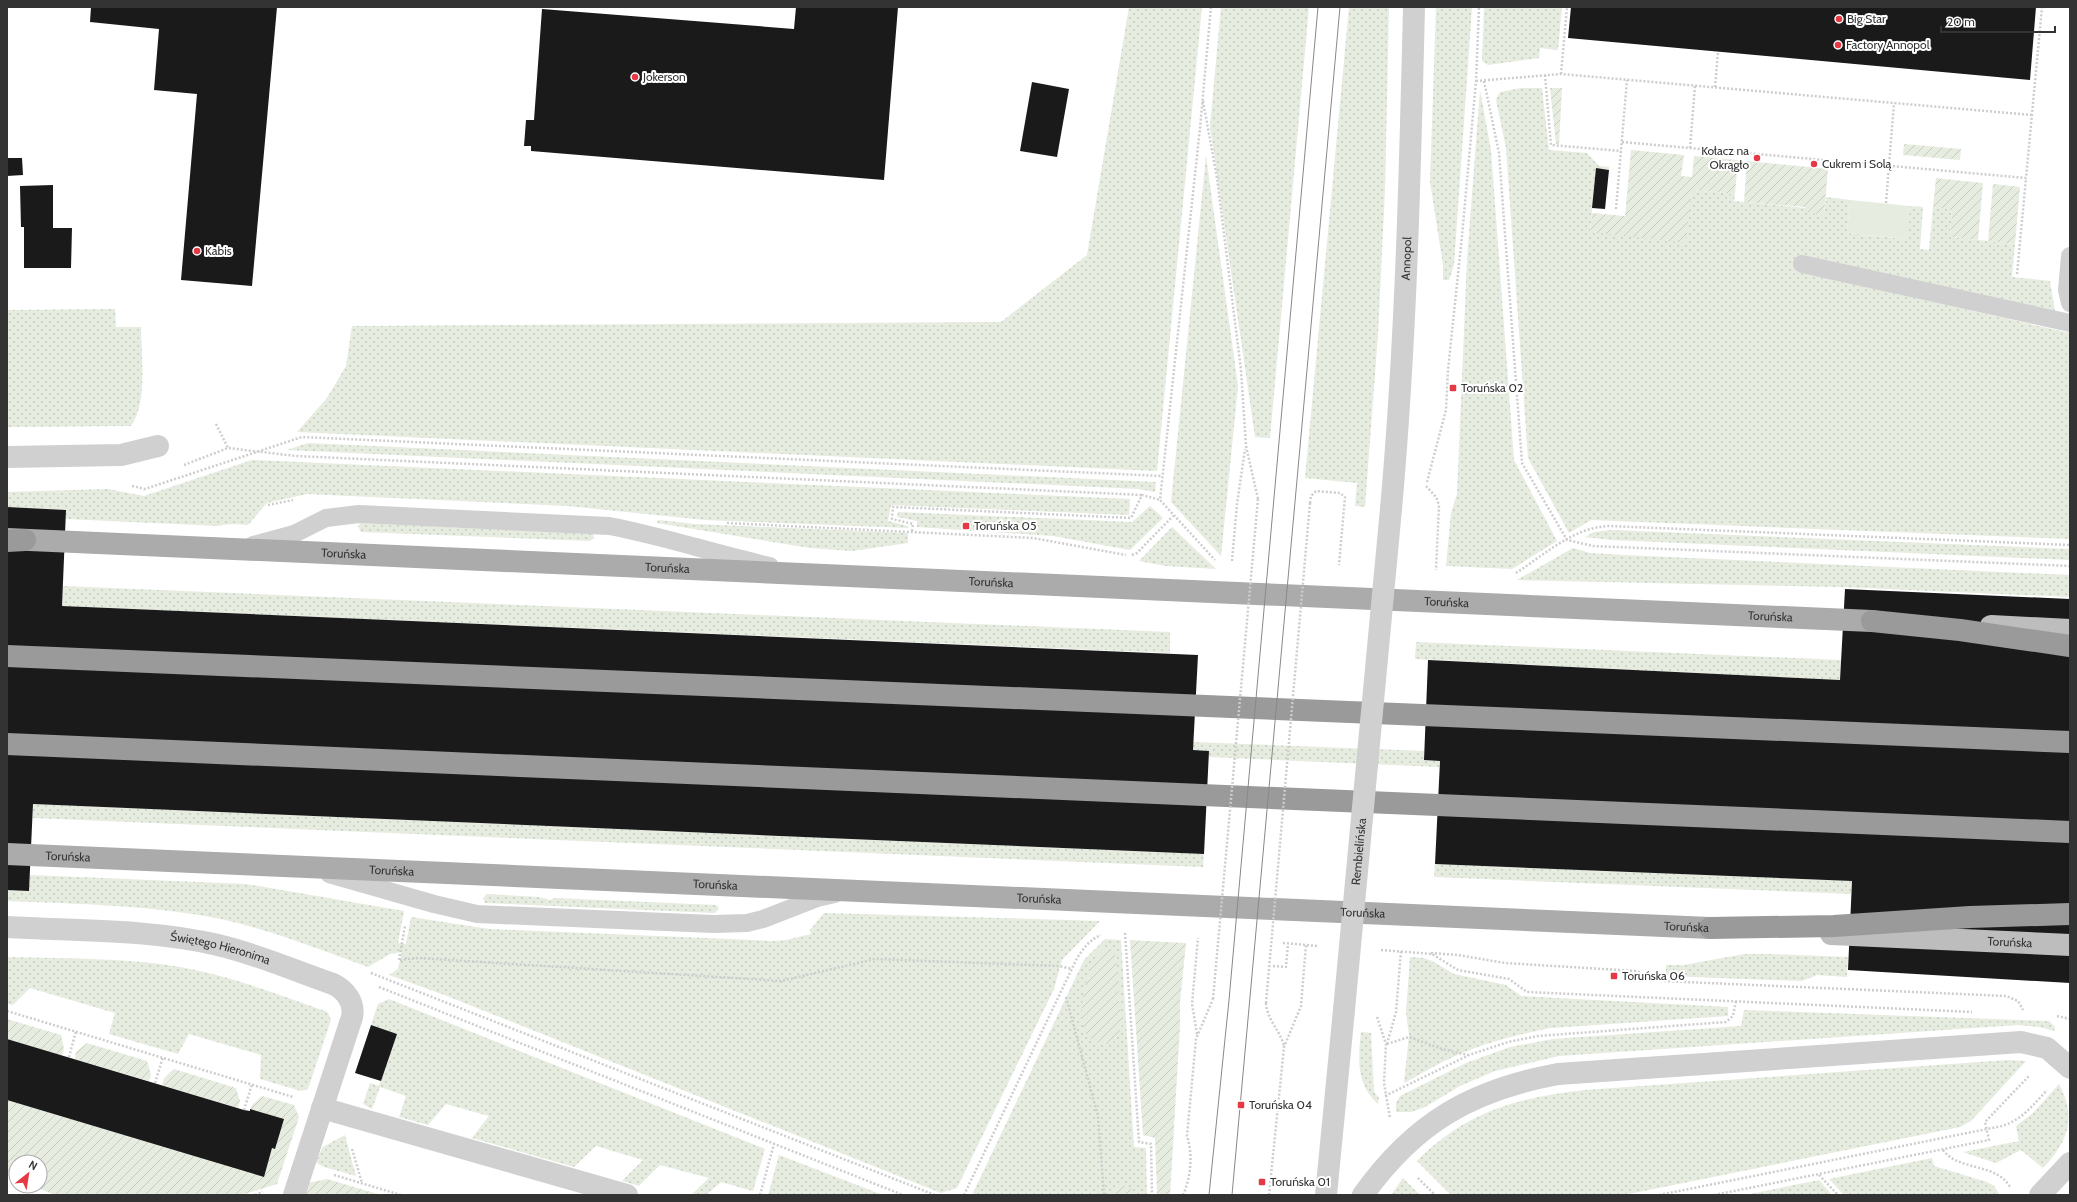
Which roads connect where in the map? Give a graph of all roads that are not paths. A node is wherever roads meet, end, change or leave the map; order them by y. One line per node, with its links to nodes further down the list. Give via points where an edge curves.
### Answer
1 (1414, 7): 8 (street, Annopol, via 1404,316)
2 (2070, 256): 4 (lane, via 2067,290)
3 (1802, 264): 5 (lane)
4 (2070, 303)
5 (2070, 323)
6 (158, 446): 7 (street, via 121,455)
7 (7, 457)
8 (1391, 509): 31 (street, Rembielińska, bridge)
9 (13, 540): 10 (main road, Toruńska)
10 (218, 548): 11 (main road, Toruńska); 11 (lane, via 268,542 294,534 326,518 359,514 609,526 747,561)
11 (838, 576): 12 (main road, Toruńska)
12 (1872, 621): 13 (main road, Toruńska); 14 (highway, via 1960,630)
13 (2070, 630)
14 (2070, 646)
15 (7, 656): 16 (highway)
16 (2070, 742)
17 (7, 744): 18 (highway)
18 (2070, 832)
19 (7, 854): 20 (main road, Toruńska)
20 (279, 866): 21 (main road, Toruńska); 21 (lane, via 333,875 464,912 506,916 735,924 764,919 817,898)
21 (863, 891): 24 (main road, Toruńska)
22 (2070, 914): 24 (highway, via 1970,917 1834,926)
23 (7, 927): 27 (street, Świętego Hieronima, via 139,934 194,940 244,952 333,984 348,996 353,1011)
24 (1710, 928): 25 (main road, Toruńska)
25 (2070, 945)
26 (2069, 1067): 32 (street, via 2052,1052 2034,1043 2021,1042 1558,1074 1509,1085 1464,1103 1414,1138)
27 (322, 1108): 29 (street, Świętego Hieronima); 30 (street)
28 (2070, 1163): 33 (street)
29 (294, 1195)
30 (627, 1195)
31 (1326, 1195)
32 (1363, 1195)
33 (2040, 1195)

